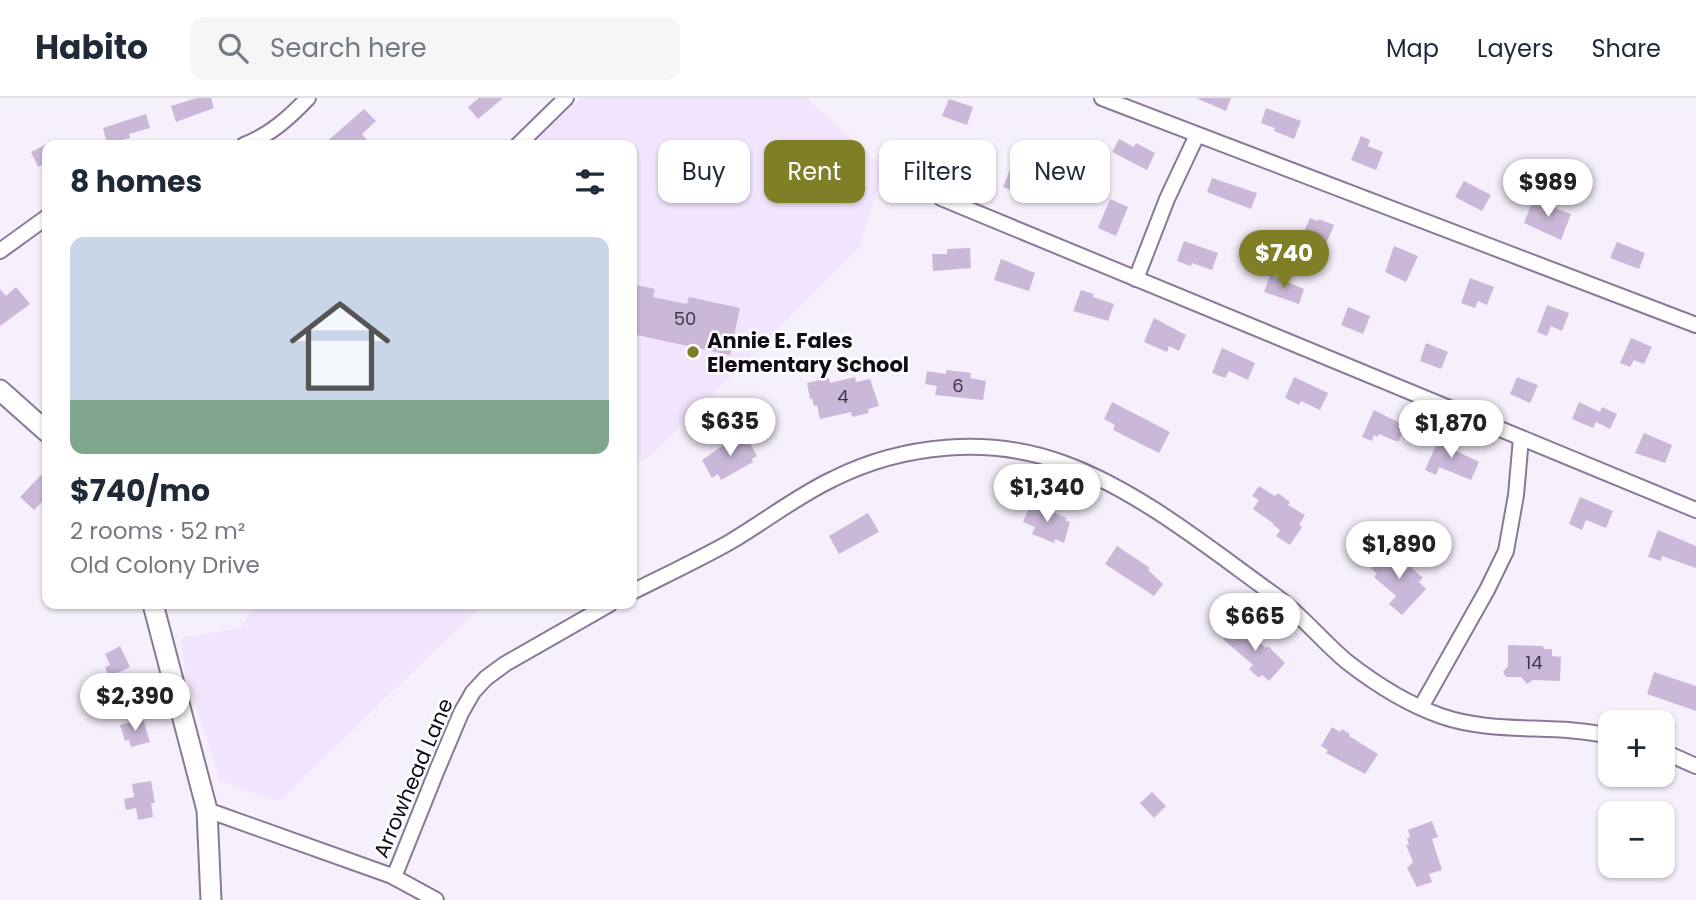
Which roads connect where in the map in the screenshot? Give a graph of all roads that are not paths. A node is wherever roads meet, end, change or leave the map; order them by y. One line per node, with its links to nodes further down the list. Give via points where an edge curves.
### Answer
1 (308, 98): 5 (street)
2 (566, 98): 6 (street)
3 (1102, 98): 4 (street)
4 (1196, 135): 10 (street); 11 (street)
5 (256, 140)
6 (523, 140)
7 (953, 203): 10 (street)
8 (42, 221): 9 (street)
9 (0, 251)
10 (1136, 279): 14 (street)
11 (1696, 325)
12 (0, 390): 13 (street)
13 (42, 428)
14 (1521, 438): 15 (street); 19 (street, via 1506,551)
15 (1696, 510)
16 (637, 590): 19 (street, via 864,465 937,449 1003,449 1063,463 1150,508 1296,611 1345,660 1382,687)
17 (154, 609): 23 (street)
18 (601, 609): 24 (street, Arrowhead Lane, via 505,664 473,692)
19 (1421, 707): 20 (street, via 1473,724)
20 (1598, 734)
21 (1675, 757): 22 (street)
22 (1696, 766)
23 (206, 810): 24 (street); 25 (street)
24 (394, 877): 26 (street)
25 (211, 900)
26 (436, 900)

